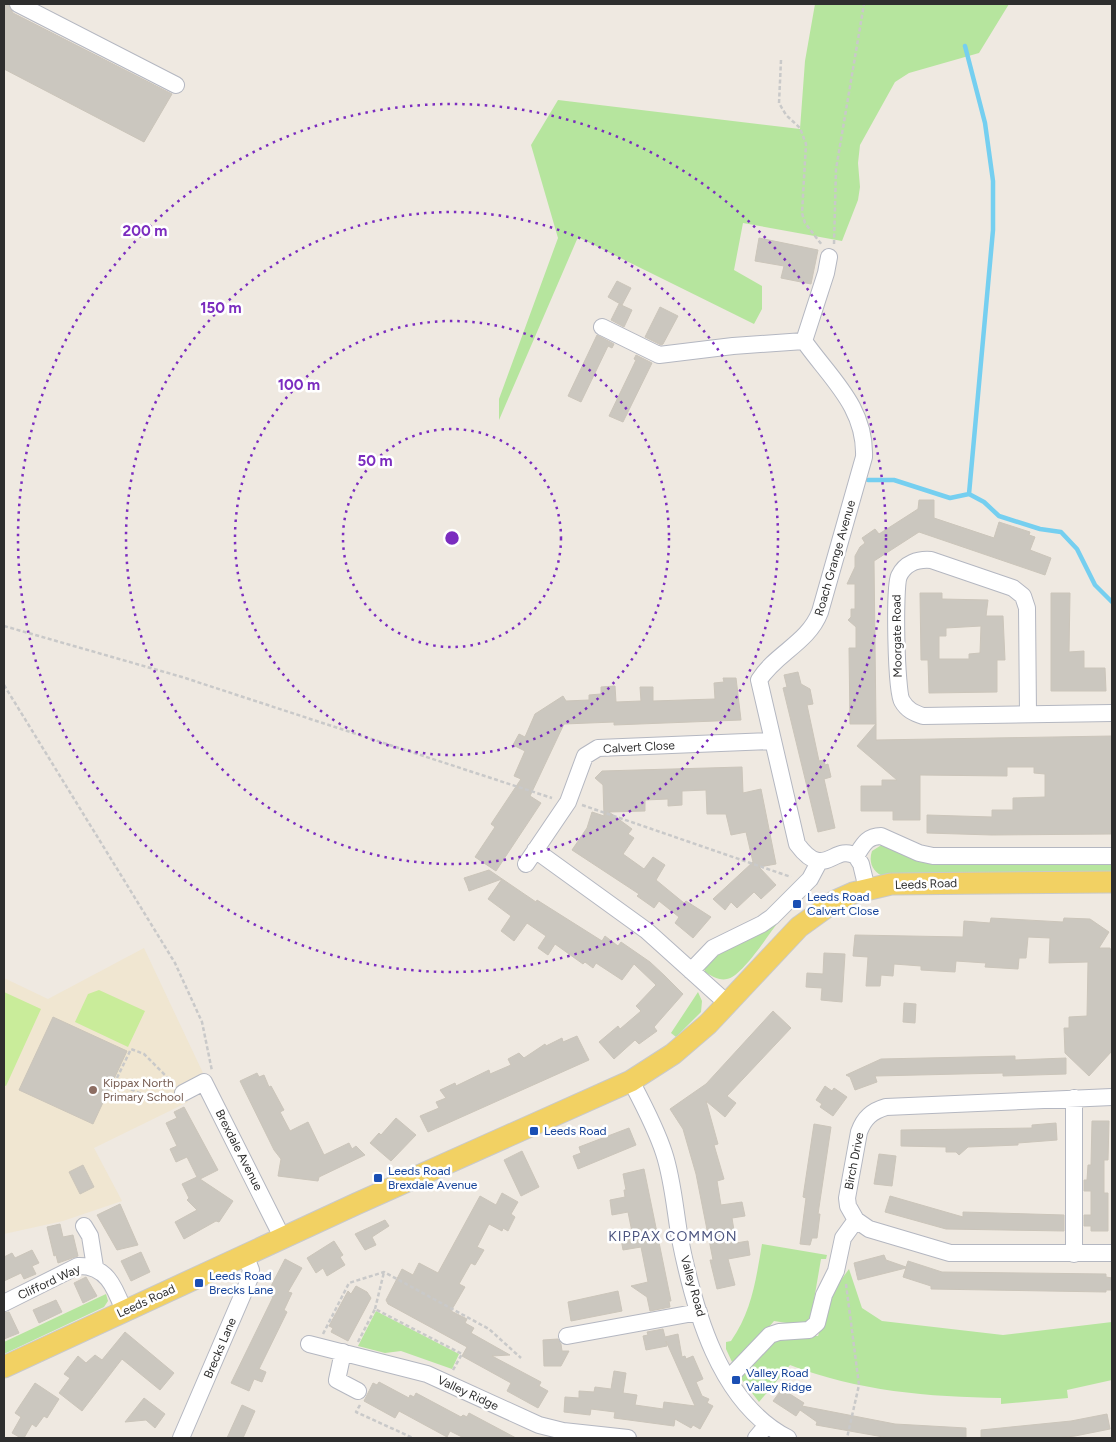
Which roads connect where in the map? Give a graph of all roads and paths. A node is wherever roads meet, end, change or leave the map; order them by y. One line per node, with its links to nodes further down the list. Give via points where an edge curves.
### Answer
1 (18, 4): 4 (street)
2 (864, 4): 5 (path, via 836,169 834,242)
3 (781, 60): 5 (path, via 779,104 800,128 806,144 804,223)
4 (176, 85)
5 (829, 257): 7 (street)
6 (602, 326): 7 (street, via 659,355)
7 (804, 341): 12 (street, Roach Grange Avenue, via 850,401 863,434 864,457 816,621 803,640 765,671 759,680)
8 (4, 626): 13 (path, via 182,677)
9 (4, 685): 25 (path, via 175,963 202,1022 212,1071)
10 (1112, 713): 11 (street, Moorgate Road)
11 (1028, 714): 11 (street, Moorgate Road, via 923,716 907,708 898,692 897,585 905,568 921,559 931,560 1013,588 1023,596 1027,608)
12 (772, 741): 13 (street, Calvert Close, via 598,748 590,751 581,763); 17 (street, Roach Grange Avenue, via 793,835 802,851)
13 (568, 802): 14 (street, Calvert Close); 20 (path)
14 (535, 850): 18 (street, Calvert Close); 22 (street, via 647,931)
15 (856, 856): 16 (street, Leeds Road, via 865,842 876,836 933,856); 17 (street, via 843,853); 21 (street)
16 (1112, 856)
17 (819, 862): 20 (street)
18 (526, 864)
19 (1112, 882): 21 (main road, Leeds Road, via 946,882 891,884)
20 (807, 883): 22 (street, via 762,924 721,943 706,954)
21 (867, 889): 23 (main road, Leeds Road, via 835,901 799,927)
22 (692, 971): 23 (street)
23 (728, 1004): 24 (main road, Leeds Road, via 674,1054)
24 (631, 1081): 32 (main road, Leeds Road); 42 (street, Valley Road, via 665,1154 682,1248)
25 (204, 1082): 26 (street); 32 (street, Brexdale Avenue)
26 (181, 1091): 28 (path, via 144,1054 131,1048 115,1082 150,1098)
27 (1112, 1097): 29 (street, Birch Drive)
28 (159, 1098)
29 (1074, 1098): 30 (street, Birch Drive, via 876,1110 859,1132 847,1198); 34 (street)
30 (856, 1220): 34 (street, via 869,1229 950,1253); 38 (street, via 843,1238)
31 (84, 1226): 36 (street, Clifford Way, via 90,1236)
32 (283, 1239): 35 (main road, Leeds Road)
33 (1112, 1253): 34 (street)
34 (1074, 1254)
35 (246, 1257): 41 (main road, Leeds Road); 53 (street, Brecks Lane, via 251,1270 249,1280)
36 (95, 1268): 39 (street, Clifford Way, via 78,1266); 41 (street, Clifford Way, via 108,1277)
37 (384, 1272): 40 (path); 44 (path, via 349,1283); 46 (path, via 489,1328)
38 (841, 1277): 48 (street, via 824,1295 813,1328 770,1335); 58 (path, via 859,1385)
39 (4, 1303)
40 (375, 1309): 45 (path); 49 (path, via 462,1354)
41 (124, 1311): 47 (main road, Leeds Road)
42 (699, 1312): 43 (street); 48 (street, Valley Road)
43 (567, 1336)
44 (313, 1345): 45 (street, Valley Ridge)
45 (348, 1353): 49 (street, Valley Ridge, via 405,1367); 50 (street, via 337,1380)
46 (521, 1358)
47 (4, 1368)
48 (728, 1379): 51 (street, Valley Road, via 742,1400)
49 (447, 1382): 52 (street, Valley Ridge, via 528,1421)
50 (359, 1397): 54 (path, via 356,1412)
51 (766, 1425): 56 (street); 57 (street, Valley Road)
52 (574, 1435): 55 (street, Valley Ridge)
53 (181, 1438)
54 (413, 1438)
55 (628, 1438)
56 (756, 1438)
57 (788, 1438)
58 (847, 1438)

